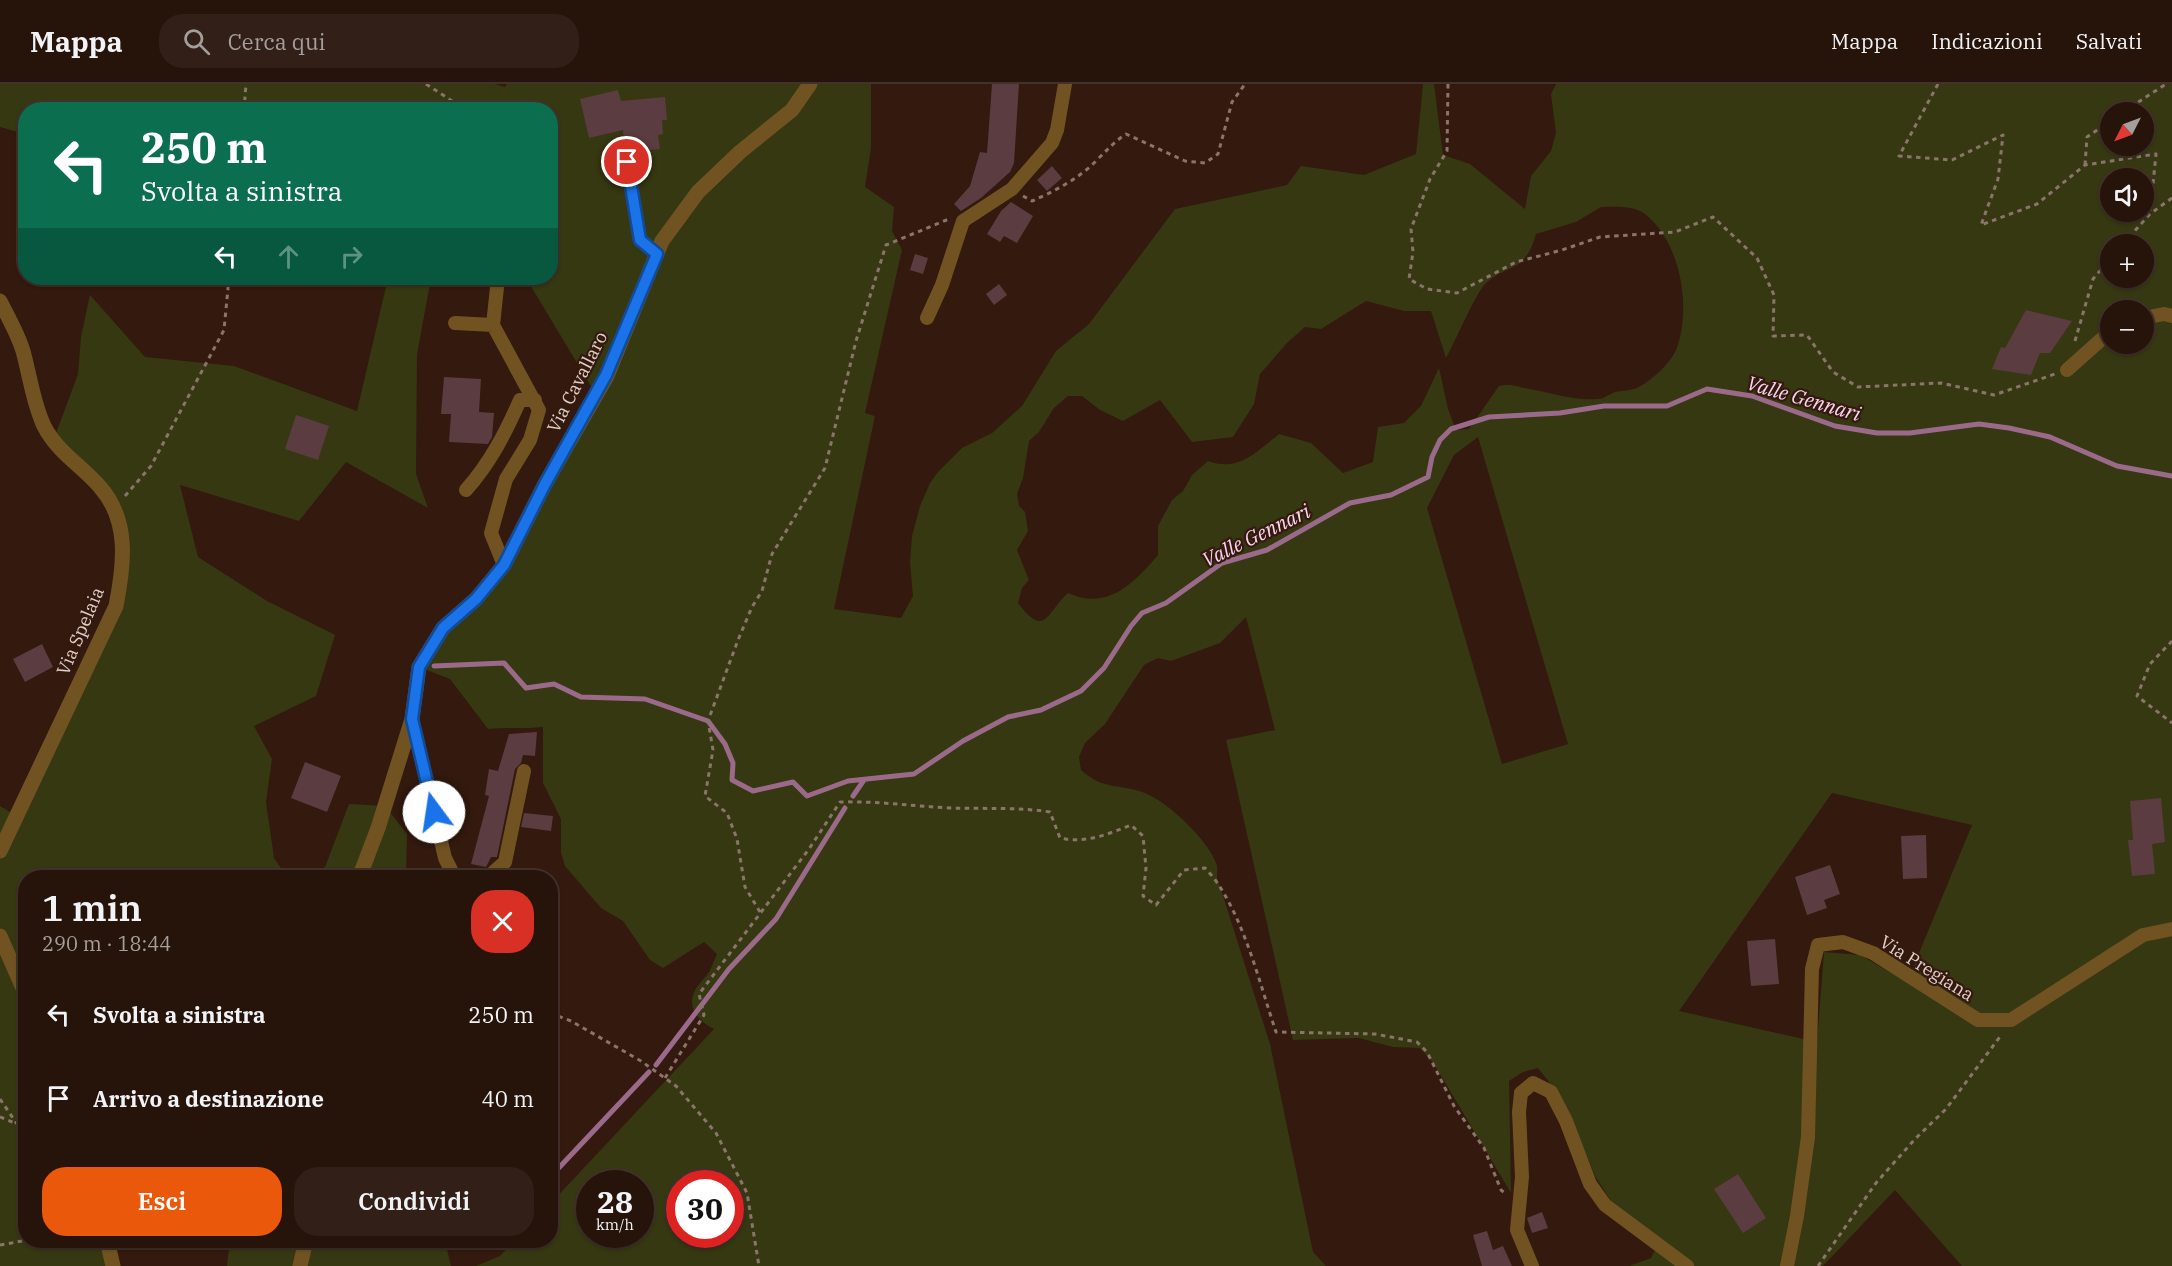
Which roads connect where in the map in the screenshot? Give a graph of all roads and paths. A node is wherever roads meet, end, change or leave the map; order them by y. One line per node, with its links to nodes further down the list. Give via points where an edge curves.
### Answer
1 (246, 84): 9 (path)
2 (426, 84): 10 (path)
3 (810, 84): 22 (street, Via Cavallaro, via 792,110 698,192 662,241)
4 (1065, 84): 16 (street, via 1052,143)
5 (1245, 84): 16 (path, via 1232,102 1218,154 1205,164 1185,161 1126,134 1094,163 1047,194 1032,201)
6 (1448, 84): 33 (path, via 1447,150 1430,179 1411,229 1409,279 1426,289 1457,293 1516,262 1600,237 1675,232 1713,217 1757,258 1774,295 1773,336 1807,335 1833,372 1858,387 1941,383 1994,395)
7 (1938, 84): 14 (path, via 1899,156 1952,160 2003,135 1998,179 1981,225 2037,204)
8 (2166, 84): 11 (path)
9 (245, 102)
10 (454, 102)
11 (2138, 102)
12 (2100, 128): 14 (path, via 2087,137)
13 (627, 162): 22 (street, via 640,240)
14 (2085, 165): 15 (path, via 2156,154)
15 (2154, 174)
16 (1012, 189): 19 (street)
17 (2172, 198): 18 (path)
18 (2154, 211)
19 (963, 221): 29 (street); 46 (path, via 947,219 886,245 856,341 825,468 772,554 762,591 742,629 708,721 713,750 705,796 727,813 737,838 745,887)
20 (2143, 222): 21 (path)
21 (2132, 234)
22 (657, 254): 37 (street, Via Cavallaro, via 606,375)
23 (2100, 271): 33 (path, via 2093,279)
24 (229, 285): 36 (path, via 224,330 151,466)
25 (497, 285): 31 (street)
26 (0, 301): 36 (street, Via Spelaia, via 22,349 46,430)
27 (2154, 316): 28 (street)
28 (2172, 316)
29 (927, 318)
30 (455, 323): 31 (street)
31 (493, 325): 34 (street)
32 (2100, 341): 33 (street)
33 (2067, 370)
34 (535, 400): 35 (street, via 520,400 502,442); 37 (street, via 539,410 530,440 506,478 491,533)
35 (466, 490)
36 (114, 507): 42 (street, Via Spelaia, via 121,528 123,569 116,606)
37 (504, 565): 39 (street, Via Cavallaro, via 476,599 443,628 419,667)
38 (2172, 641): 40 (path, via 2150,664 2137,696)
39 (412, 719): 43 (street, Via Cavallaro); 44 (street, Via Cavallaro)
40 (2172, 723)
41 (524, 771): 45 (street, via 505,862)
42 (0, 852)
43 (362, 870)
44 (451, 870)
45 (496, 870)
46 (760, 912): 52 (path, via 699,994 704,1015); 56 (path, via 840,802 1050,812 1060,838 1074,841 1100,837 1131,825 1143,836 1143,896 1156,905 1184,870 1205,868 1217,880 1250,955 1276,1032 1375,1034 1417,1042 1427,1052 1454,1106 1484,1148 1501,1190)
47 (2172, 929): 51 (street, via 2143,935)
48 (0, 936): 49 (street)
49 (18, 977)
50 (558, 1016): 52 (path)
51 (2011, 1020): 66 (street, Via Pregiana, via 1978,1020 1873,953 1843,942 1818,945 1812,969 1808,1137); 67 (path, via 1947,1109 1876,1184)
52 (665, 1078): 63 (path, via 716,1133 747,1193)
53 (0, 1099): 55 (path)
54 (0, 1118): 55 (path)
55 (17, 1124)
56 (1519, 1209): 64 (street, via 1517,1230); 65 (street, via 1521,1093 1533,1083 1551,1092 1590,1184 1605,1205)
57 (18, 1242): 58 (path)
58 (0, 1245)
59 (109, 1248): 61 (street)
60 (304, 1248): 62 (street)
61 (113, 1266)
62 (300, 1266)
63 (759, 1266)
64 (1532, 1266)
65 (1687, 1266)
66 (1787, 1266)
67 (1818, 1266)

